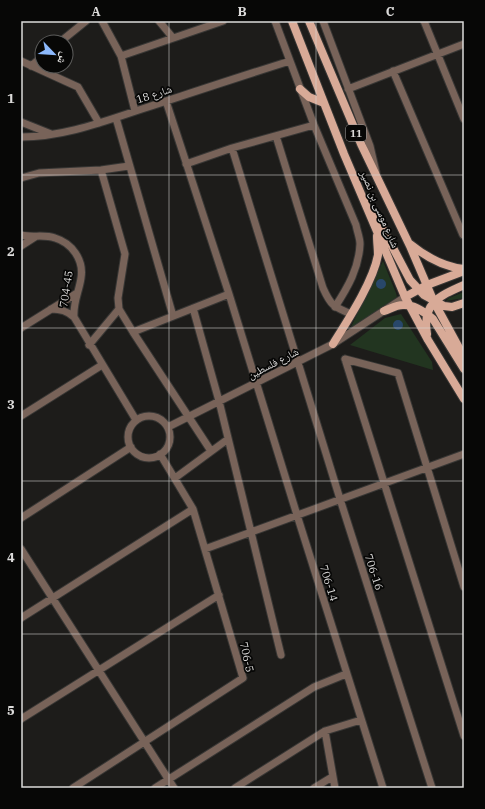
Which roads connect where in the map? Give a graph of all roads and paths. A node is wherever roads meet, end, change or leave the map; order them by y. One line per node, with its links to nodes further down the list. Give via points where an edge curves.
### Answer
1 (86, 21): 10 (street)
2 (102, 21): 14 (street)
3 (159, 21): 11 (street)
4 (221, 21): 11 (street)
5 (275, 21): 15 (street)
6 (292, 21): 23 (main road, شارع موسى بن نصير / 11)
7 (309, 21): 39 (main road, شارع موسى بن نصير / 11)
8 (323, 21): 21 (street)
9 (424, 21): 13 (street)
10 (70, 34)
11 (173, 38): 14 (street)
12 (464, 44): 13 (street)
13 (438, 54): 19 (street); 26 (street)
14 (121, 56): 24 (street)
15 (290, 60): 20 (street); 22 (street, شارع 18)
16 (21, 61): 18 (street)
17 (34, 63): 18 (street)
18 (31, 66): 28 (street, via 78,86)
19 (394, 71): 21 (street); 42 (street)
20 (300, 88): 23 (main road, via 309,97); 29 (street)
21 (348, 89): 39 (street, via 370,146)
22 (166, 101): 24 (street, شارع 18); 35 (street, 706-14)
23 (324, 103): 34 (main road, شارع موسى بن نصير / 11)
24 (135, 111): 25 (street, شارع 18)
25 (116, 118): 28 (street, شارع 18); 36 (street)
26 (464, 119)
27 (21, 122): 30 (street)
28 (99, 123): 30 (street, شارع 18)
29 (314, 125): 31 (street); 56 (street, via 356,225 360,242 357,266 348,287)
30 (53, 135): 32 (street, شارع 18)
31 (276, 136): 33 (street); 56 (street, via 323,288)
32 (21, 137)
33 (232, 148): 35 (street); 71 (street, 706-16)
34 (344, 154): 40 (main road, شارع موسى بن نصير / 11); 49 (main road, via 410,280)
35 (186, 164): 51 (street, 706-14)
36 (129, 166): 37 (street); 63 (street)
37 (101, 170): 38 (street, via 39,173); 59 (street, via 125,254 118,298)
38 (21, 178)
39 (377, 178): 44 (main road, شارع موسى بن نصير / 11)
40 (376, 227): 52 (main road, شارع موسى بن نصير / 11); 62 (main road, via 378,254 375,265)
41 (21, 235): 43 (street, 704-45)
42 (464, 235)
43 (36, 237): 45 (street); 50 (street, 704-45, via 57,239 74,251 79,259 82,276)
44 (408, 242): 46 (main road, via 436,262); 48 (main road, شارع موسى بن نصير / 11)
45 (21, 246)
46 (464, 270): 48 (main road)
47 (464, 285): 53 (main road, via 442,295)
48 (427, 286): 49 (main road); 53 (main road, شارع موسى بن نصير)
49 (419, 290): 52 (main road); 53 (main road)
50 (77, 293): 58 (street); 64 (street, 704-45)
51 (229, 294): 57 (street); 74 (street, 706-14)
52 (405, 297): 55 (main road, شارع موسى بن نصير); 60 (street, شارع فلسطين)
53 (434, 302): 54 (main road, via 452,307); 61 (main road); 70 (main road, شارع موسى بن نصير)
54 (464, 303)
55 (410, 306): 60 (main road, via 402,305); 61 (main road); 67 (main road, شارع موسى بن نصير)
56 (334, 307): 62 (street)
57 (193, 308): 63 (street); 76 (street)
58 (51, 309): 64 (street, via 66,311); 65 (street)
59 (119, 309): 66 (street); 69 (street)
60 (384, 312): 68 (street, شارع فلسطين)
61 (427, 313): 67 (main road); 73 (main road)
62 (351, 314): 68 (main road)
63 (173, 316): 66 (street)
64 (74, 317): 69 (street, 704-45)
65 (21, 328)
66 (133, 332): 78 (street)
67 (428, 340): 75 (main road, شارع موسى بن نصير)
68 (333, 344): 71 (street, شارع فلسطين)
69 (89, 345): 72 (street, 704-45)
70 (464, 358)
71 (298, 362): 74 (street, شارع فلسطين); 89 (street, 706-16)
72 (102, 366): 77 (street); 79 (street, 704-45)
73 (464, 369)
74 (256, 384): 76 (street, شارع فلسطين); 91 (street, 706-14)
75 (464, 399)
76 (219, 401): 78 (street, شارع فلسطين); 81 (street)
77 (21, 416)
78 (188, 417): 80 (street, شارع فلسطين); 83 (street)
79 (136, 420): 80 (street, via 143,416 151,416 159,418); 82 (street, via 129,429 128,440)
80 (168, 427): 84 (street, via 169,444)
81 (228, 439): 83 (street); 93 (street)
82 (131, 447): 84 (street, via 143,457 149,458); 92 (street)
83 (211, 451): 87 (street)
84 (160, 454): 87 (street, 706-5)
85 (464, 454): 86 (street)
86 (426, 467): 88 (street); 88 (street, via 398,373 345,359); 96 (street)
87 (175, 478): 90 (street, 706-5)
88 (384, 483): 89 (street); 106 (street)
89 (340, 499): 91 (street); 117 (street, 706-16)
90 (194, 509): 95 (street, 706-5); 98 (street)
91 (297, 515): 93 (street); 102 (street, 706-14)
92 (21, 518)
93 (251, 532): 95 (street); 100 (street)
94 (21, 549): 98 (street)
95 (205, 549): 97 (street, 706-5)
96 (464, 587)
97 (219, 595): 101 (street); 107 (street, 706-5, via 243,678)
98 (52, 598): 99 (street); 101 (street)
99 (21, 618)
100 (281, 655)
101 (98, 669): 103 (street); 107 (street)
102 (346, 674): 104 (street, 706-14); 109 (street, via 314,687)
103 (21, 719)
104 (361, 720): 105 (street); 116 (street, 706-14)
105 (325, 731): 108 (street); 113 (street)
106 (464, 736)
107 (144, 742): 109 (street); 110 (street, 706-5)
108 (332, 777): 114 (street); 115 (street)
109 (168, 779): 111 (street); 112 (street)
110 (73, 788)
111 (155, 788)
112 (174, 788)
113 (235, 788)
114 (314, 788)
115 (335, 788)
116 (383, 788)
117 (432, 788)

